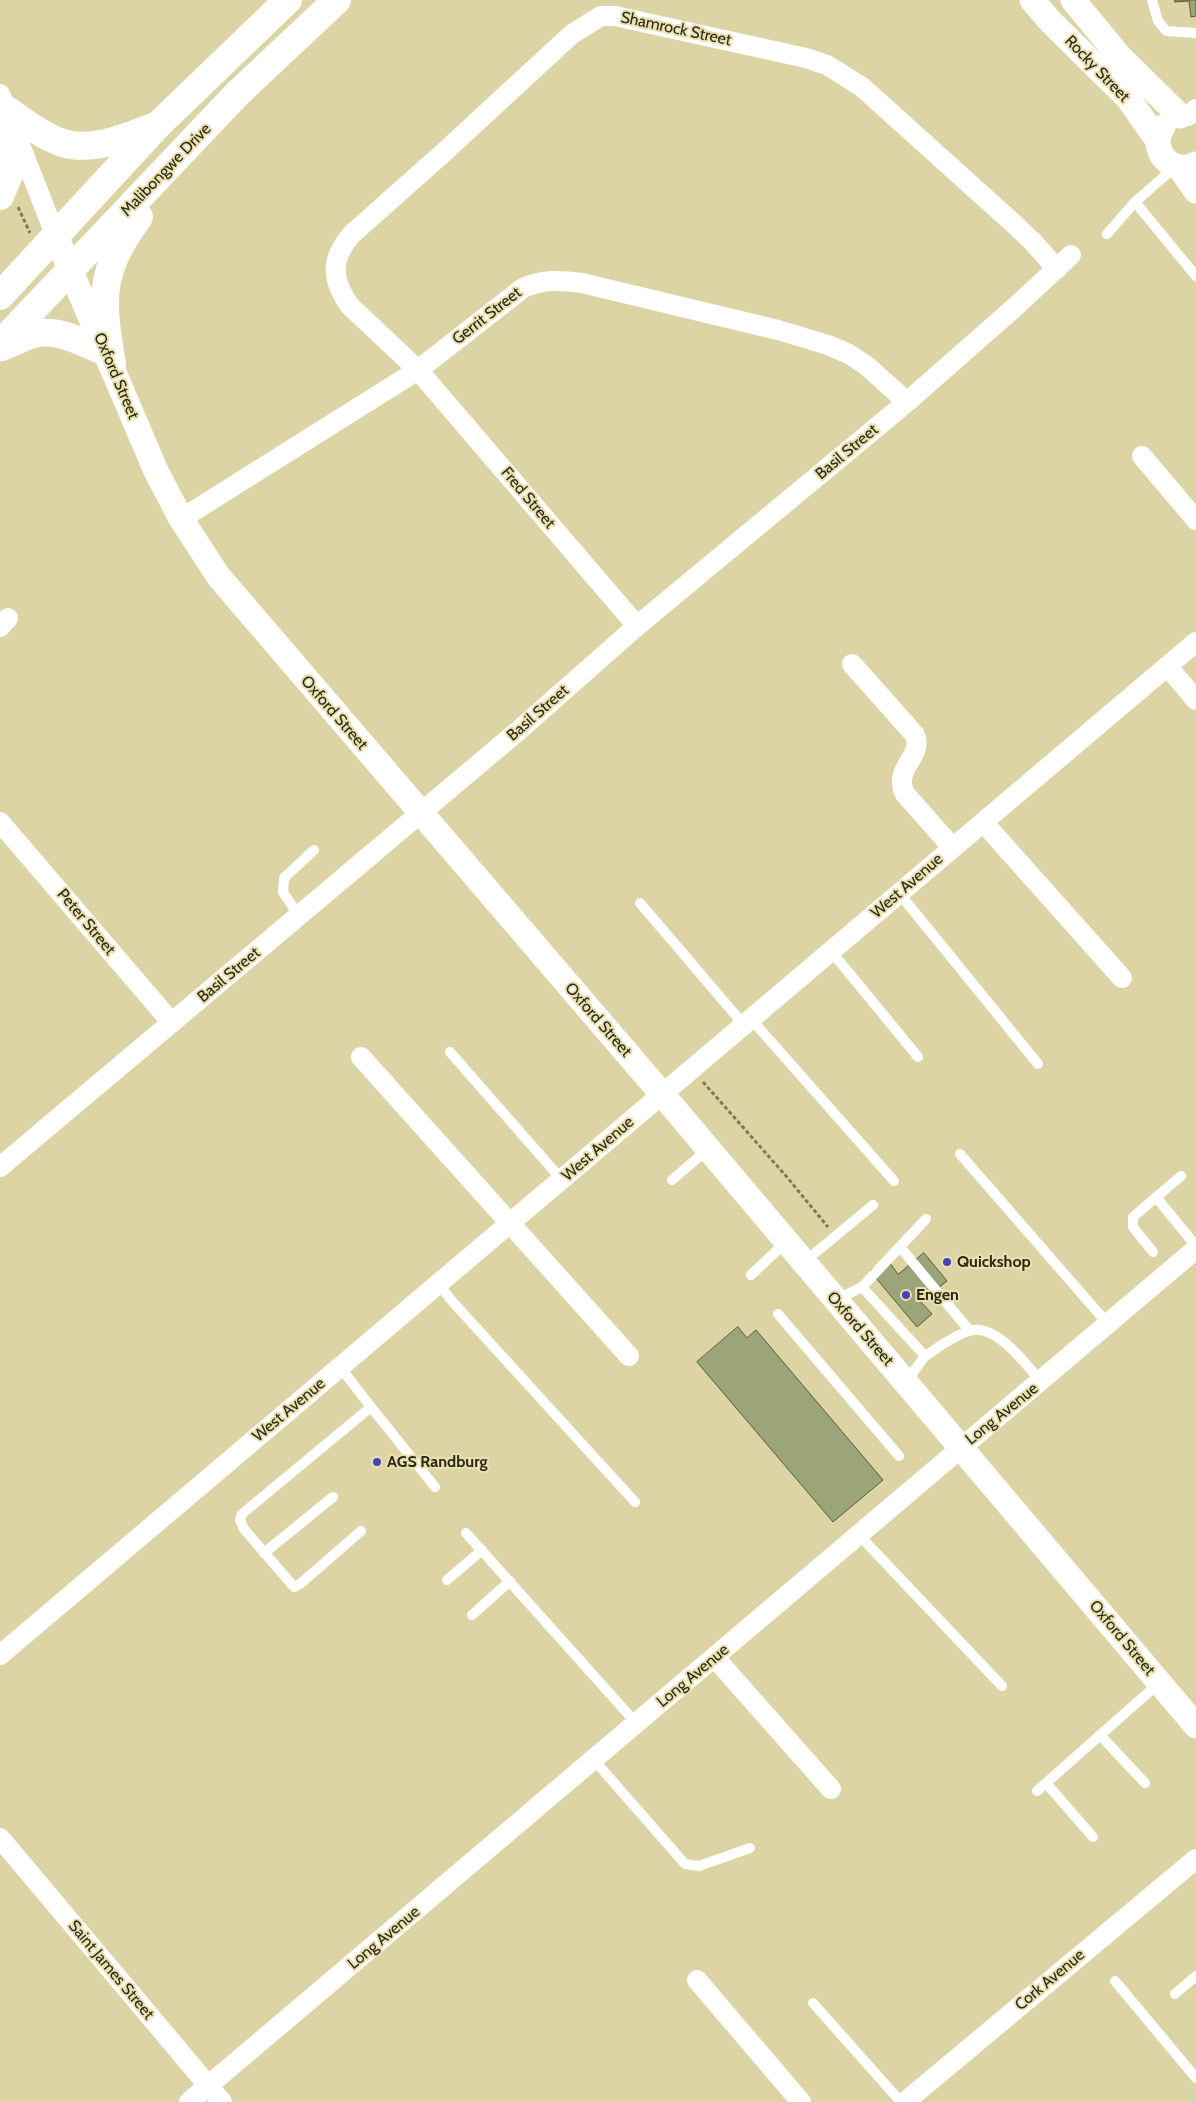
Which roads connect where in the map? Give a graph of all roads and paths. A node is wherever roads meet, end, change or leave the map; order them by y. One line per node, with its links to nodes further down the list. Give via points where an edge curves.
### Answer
1 (288, 0): 9 (main road)
2 (337, 0): 11 (main road, Malibongwe Drive, via 238,94)
3 (1032, 0): 10 (street, Rocky Street, via 1128,98)
4 (1073, 0): 8 (street, Rocky Street, via 1120,57)
5 (1152, 0): 6 (lane, via 1158,21 1166,31)
6 (1196, 33)
7 (6, 107): 9 (main road, via 60,142 78,145 106,143); 14 (main road, via 10,172); 17 (street)
8 (1190, 115): 10 (street, via 1172,118 1164,125)
9 (158, 125): 17 (main road)
10 (1158, 141): 12 (street, Rocky Street, via 1164,159)
11 (177, 159): 20 (main road, Malibongwe Drive); 24 (main road, via 114,256 106,283 104,316)
12 (1184, 166): 13 (street); 15 (lane)
13 (1196, 191)
14 (8, 199): 17 (path)
15 (1135, 202): 16 (lane); 21 (lane)
16 (1107, 234)
17 (43, 235): 20 (street, Oxford Street); 22 (main road)
18 (1071, 255): 19 (street, Basil Street)
19 (1057, 269): 25 (street, Shamrock Street, via 1013,223 844,74 806,58 631,18 601,16 572,34 352,234 336,257 335,268 342,295); 26 (street, Basil Street)
20 (70, 271): 23 (main road, Malibongwe Drive); 24 (street, Oxford Street)
21 (1196, 276)
22 (0, 296)
23 (0, 346): 24 (main road, via 47,332)
24 (109, 358): 28 (street, Oxford Street, via 156,471)
25 (418, 370): 26 (street, Gerrit Street, via 522,288 552,280 582,283 763,326 828,345 867,366); 28 (street, Gerrit Street); 30 (street, Fred Street)
26 (907, 402): 30 (street, Basil Street)
27 (1142, 456): 29 (street)
28 (181, 519): 35 (street, Oxford Street, via 219,577)
29 (1196, 520)
30 (637, 626): 35 (street, Basil Street)
31 (1196, 642): 33 (street, West Avenue)
32 (852, 664): 38 (street, via 915,735 916,747 901,775 902,788)
33 (1167, 666): 34 (street); 37 (street, West Avenue)
34 (1196, 700)
35 (420, 812): 42 (street, Basil Street); 52 (street, Oxford Street)
36 (0, 822): 46 (street, Peter Street)
37 (983, 822): 38 (street, West Avenue); 44 (street)
38 (952, 847): 40 (street, West Avenue)
39 (314, 850): 42 (lane, via 284,878 282,885)
40 (899, 893): 43 (street, West Avenue); 50 (lane)
41 (640, 903): 45 (lane)
42 (299, 916): 46 (street, Basil Street)
43 (831, 951): 45 (street, West Avenue); 49 (lane)
44 (1122, 978)
45 (748, 1022): 52 (street, West Avenue); 59 (lane)
46 (172, 1023): 55 (street, Basil Street)
47 (450, 1052): 57 (lane)
48 (361, 1056): 63 (street)
49 (918, 1057)
50 (1038, 1064)
51 (707, 1087): 64 (path)
52 (662, 1094): 53 (street, Oxford Street); 57 (street, West Avenue)
53 (708, 1149): 58 (lane); 65 (street, Oxford Street)
54 (960, 1154): 75 (lane)
55 (0, 1167)
56 (1181, 1176): 60 (lane)
57 (562, 1180): 63 (street, West Avenue)
58 (672, 1180)
59 (894, 1181)
60 (1156, 1197): 67 (lane); 68 (lane, via 1133,1217 1132,1222)
61 (873, 1205): 64 (lane)
62 (926, 1219): 66 (lane)
63 (510, 1224): 71 (street, West Avenue); 77 (street)
64 (835, 1236): 69 (lane)
65 (786, 1242): 70 (lane); 73 (street, Oxford Street)
66 (900, 1247): 72 (lane); 76 (lane)
67 (1196, 1248): 75 (street, Long Avenue)
68 (1153, 1252)
69 (815, 1253)
70 (750, 1275)
71 (439, 1284): 79 (street, West Avenue); 87 (lane)
72 (862, 1287): 73 (lane); 78 (lane)
73 (835, 1300): 80 (street, Oxford Street)
74 (778, 1314): 84 (lane)
75 (1108, 1324): 81 (street, Long Avenue)
76 (969, 1330): 78 (lane); 81 (lane, via 991,1332)
77 (628, 1356)
78 (925, 1356): 80 (lane)
79 (340, 1367): 82 (lane); 96 (street, West Avenue)
80 (906, 1382): 83 (street, Oxford Street)
81 (1041, 1382): 83 (street, Long Avenue)
82 (371, 1407): 85 (lane); 92 (lane, via 242,1514 240,1524)
83 (961, 1448): 90 (street, Long Avenue); 98 (street, Oxford Street)
84 (899, 1456)
85 (435, 1486)
86 (333, 1497): 92 (lane)
87 (635, 1502)
88 (361, 1531): 92 (lane, via 296,1586 292,1586)
89 (466, 1533): 91 (lane)
90 (859, 1535): 97 (street, Long Avenue); 99 (lane)
91 (482, 1550): 93 (lane); 94 (lane)
92 (264, 1554)
93 (447, 1580)
94 (510, 1582): 95 (lane); 100 (lane)
95 (472, 1616)
96 (0, 1655)
97 (715, 1658): 100 (street, Long Avenue); 106 (street)
98 (1159, 1682): 101 (street, Oxford Street); 102 (lane)
99 (1002, 1686)
100 (637, 1724): 103 (street, Long Avenue)
101 (1196, 1726)
102 (1100, 1735): 104 (lane); 105 (lane)
103 (594, 1760): 110 (lane, via 685,1864 699,1866); 118 (street, Long Avenue)
104 (1046, 1783): 107 (lane); 108 (lane)
105 (1145, 1783)
106 (831, 1789)
107 (1037, 1791)
108 (1093, 1837)
109 (0, 1838): 118 (street, Saint James Street)
110 (750, 1848)
111 (1196, 1859): 123 (street, Cork Avenue)
112 (1196, 1976): 115 (lane)
113 (697, 1980): 121 (street)
114 (1115, 1981): 117 (lane)
115 (1175, 1994)
116 (813, 2003): 122 (lane)
117 (1196, 2078)
118 (208, 2086): 119 (street, Long Avenue); 120 (street, Saint James Street)
119 (189, 2102)
120 (222, 2102)
121 (802, 2102)
122 (901, 2102)
123 (905, 2102)

